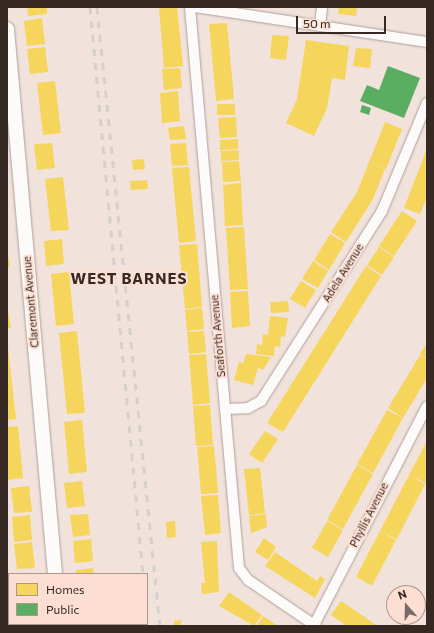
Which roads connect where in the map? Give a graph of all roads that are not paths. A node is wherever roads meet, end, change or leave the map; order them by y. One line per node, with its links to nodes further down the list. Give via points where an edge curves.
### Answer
1 (190, 7): 9 (street, Seaforth Avenue)
2 (195, 7): 4 (street)
3 (322, 7): 4 (street)
4 (320, 26): 6 (street)
5 (7, 29): 10 (street, Claremont Avenue)
6 (427, 42)
7 (427, 103): 9 (street, Adela Avenue, via 382,211 261,401 248,408)
8 (427, 406): 11 (street, Phyllis Avenue)
9 (225, 409): 11 (street, Seaforth Avenue, via 239,568 248,580)
10 (55, 573)
11 (315, 625)

